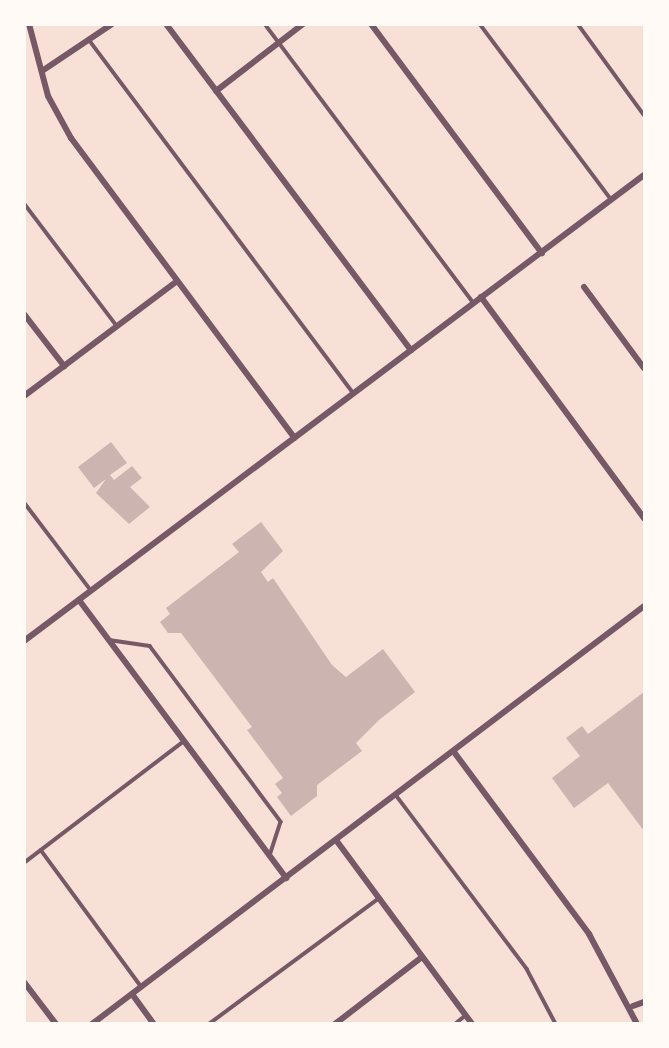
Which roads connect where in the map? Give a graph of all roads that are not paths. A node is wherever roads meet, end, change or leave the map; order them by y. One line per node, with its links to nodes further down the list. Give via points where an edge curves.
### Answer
1 (29, 24): 11 (street)
2 (112, 24): 9 (street)
3 (166, 24): 12 (street)
4 (265, 24): 10 (lane)
5 (303, 24): 10 (street)
6 (371, 24): 17 (street)
7 (480, 24): 15 (lane)
8 (578, 24): 13 (lane)
9 (90, 41): 11 (street); 27 (lane)
10 (278, 43): 12 (street); 21 (lane)
11 (42, 71): 18 (street, via 71,138)
12 (216, 91): 24 (street)
13 (645, 115)
14 (645, 175): 15 (street)
15 (612, 200): 17 (street)
16 (24, 203): 23 (lane)
17 (542, 253): 20 (street)
18 (176, 282): 23 (street); 29 (street)
19 (584, 287): 26 (street)
20 (481, 297): 21 (street); 31 (street)
21 (474, 303): 24 (street)
22 (24, 314): 25 (street)
23 (117, 326): 25 (street)
24 (411, 350): 27 (street)
25 (64, 366): 28 (street)
26 (645, 368)
27 (354, 394): 29 (street)
28 (24, 396)
29 (295, 438): 32 (street)
30 (24, 502): 32 (lane)
31 (645, 518)
32 (92, 591): 33 (street)
33 (79, 600): 35 (street); 36 (street)
34 (645, 606): 38 (street)
35 (109, 640): 37 (street); 42 (lane, via 150,646 281,822)
36 (24, 641)
37 (184, 741): 41 (lane); 42 (street)
38 (454, 752): 39 (street); 51 (street, via 589,934)
39 (396, 795): 40 (street); 60 (lane, via 527,970)
40 (337, 840): 44 (street); 45 (street)
41 (41, 850): 43 (lane); 48 (lane)
42 (270, 856): 44 (street)
43 (24, 863)
44 (286, 878): 48 (street)
45 (379, 898): 46 (street); 56 (lane)
46 (422, 957): 52 (street); 57 (street)
47 (24, 982): 53 (street)
48 (141, 986): 49 (street)
49 (132, 994): 54 (street); 55 (street)
50 (645, 1002): 51 (street)
51 (633, 1006): 61 (street)
52 (466, 1015): 58 (lane); 59 (street)
53 (56, 1024)
54 (92, 1024)
55 (154, 1024)
56 (209, 1024)
57 (335, 1024)
58 (455, 1024)
59 (472, 1024)
60 (556, 1024)
61 (637, 1024)

